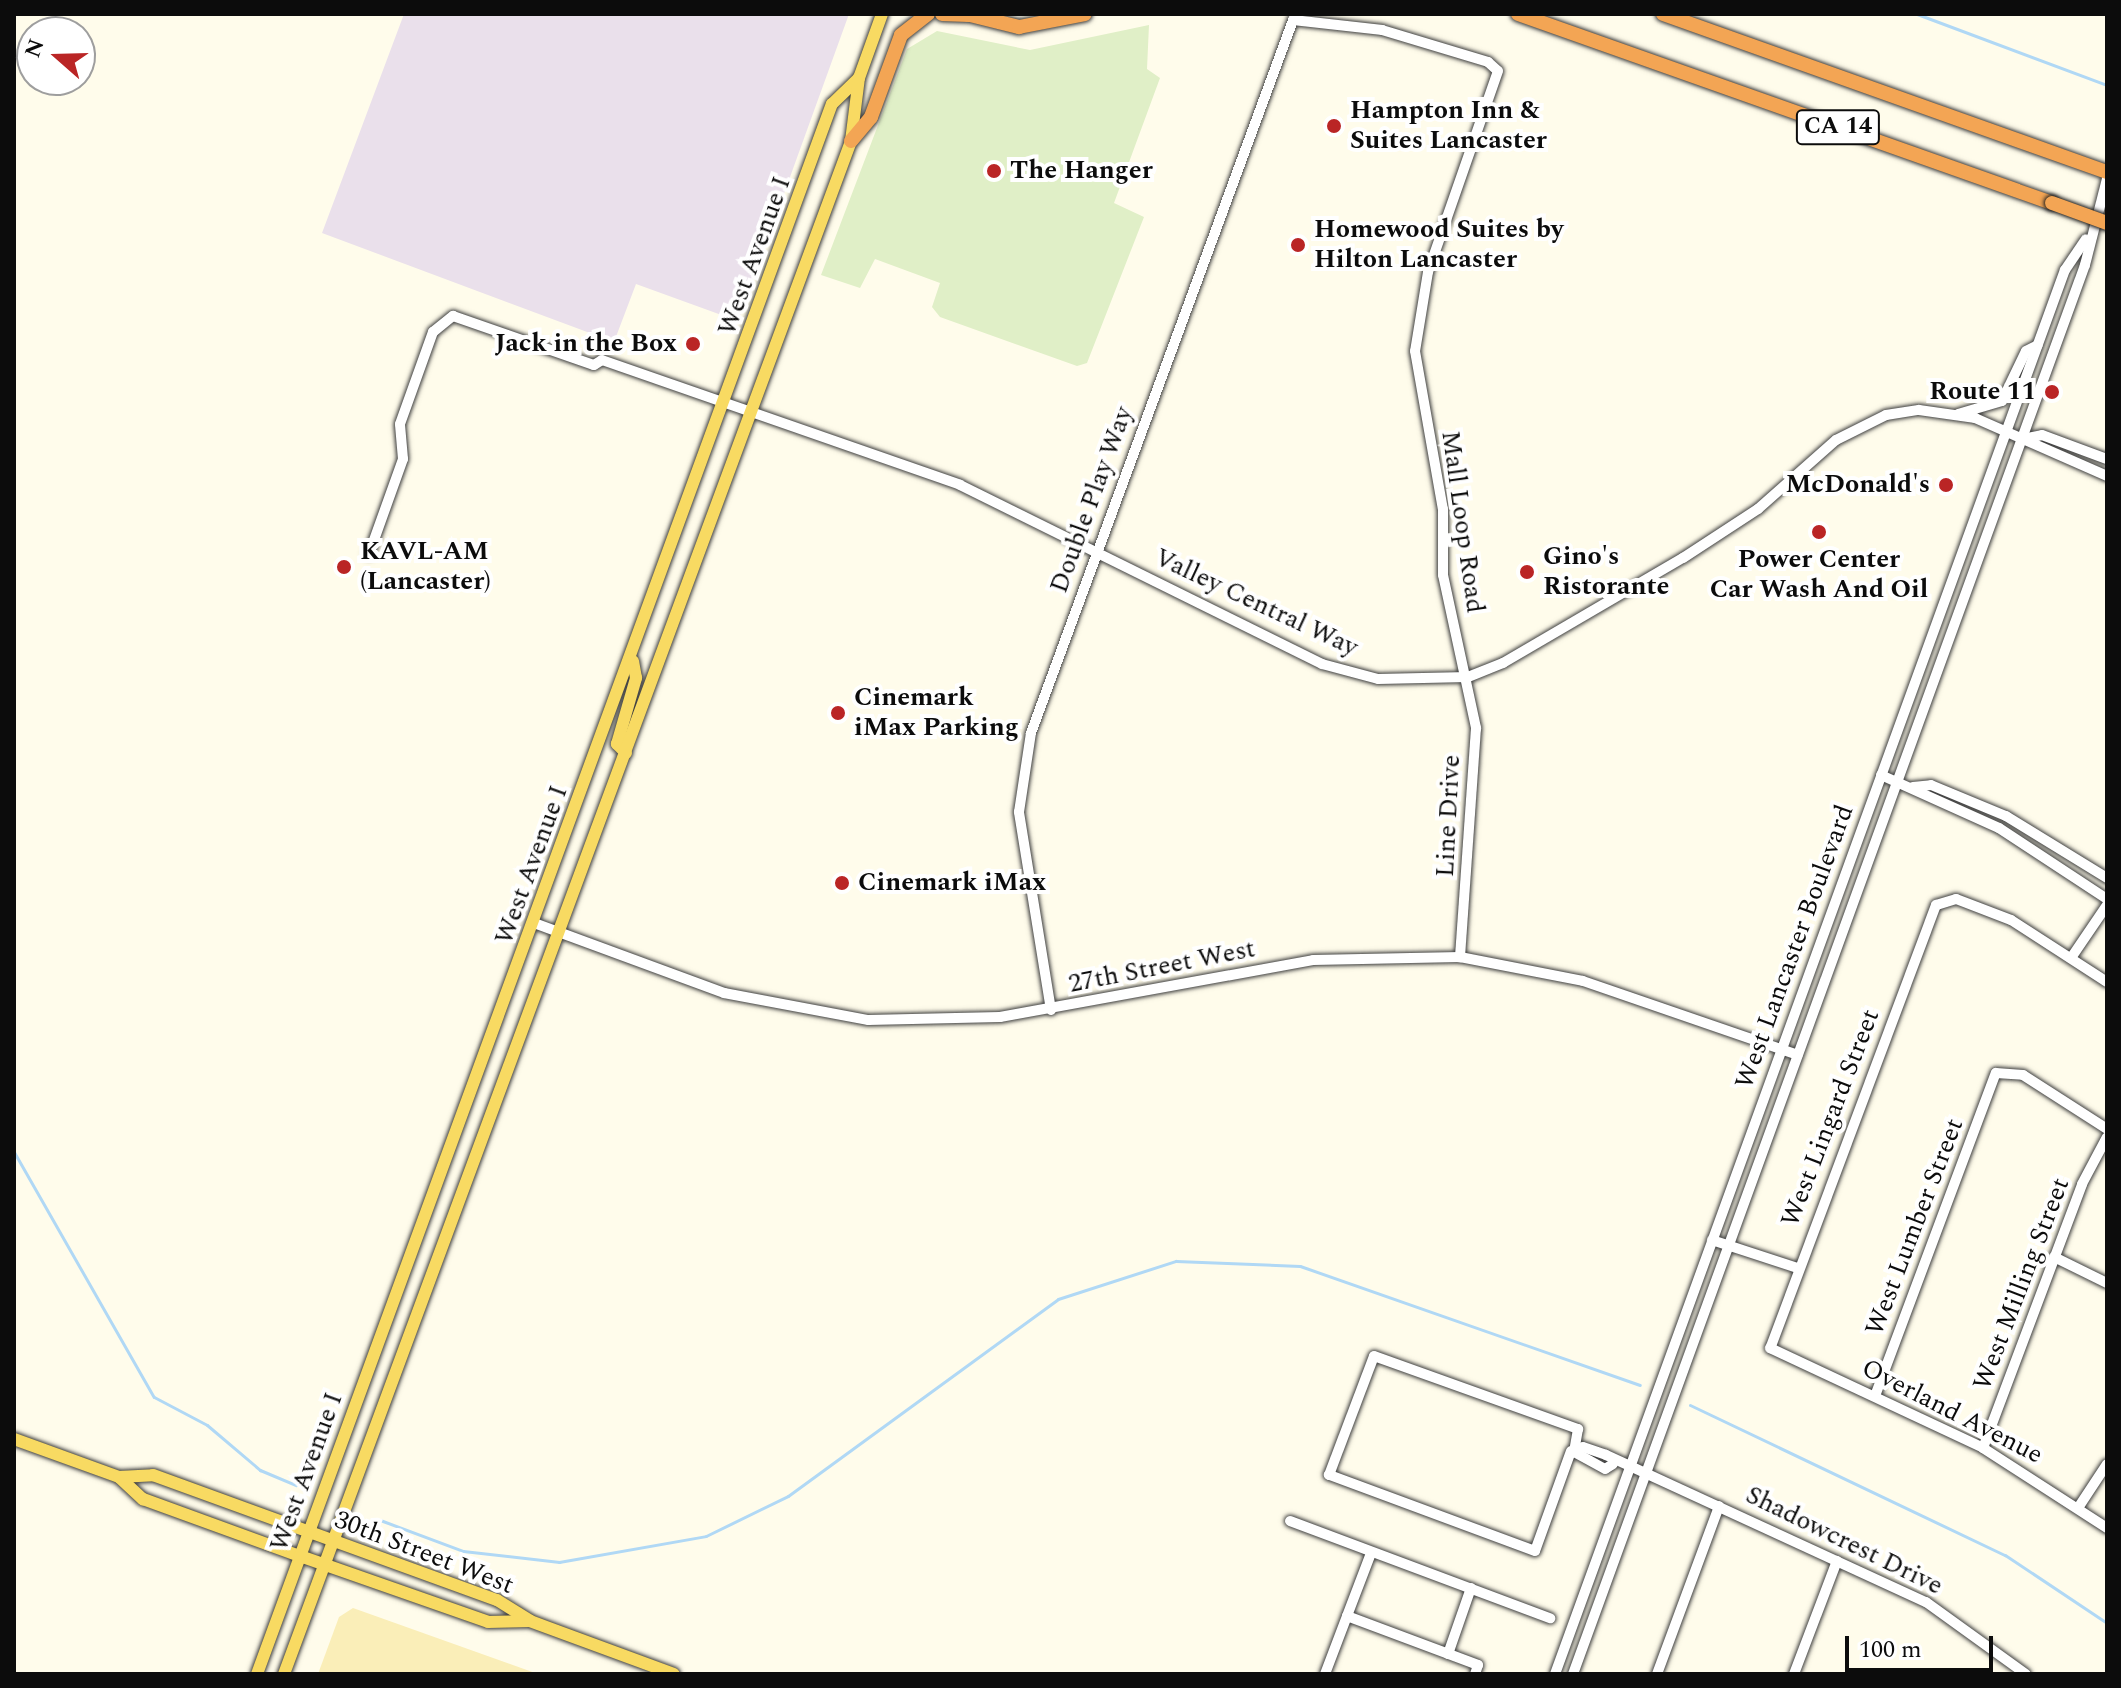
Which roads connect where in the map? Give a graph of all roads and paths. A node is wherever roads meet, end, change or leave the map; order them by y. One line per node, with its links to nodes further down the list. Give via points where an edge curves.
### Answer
1 (882, 14): 9 (main road, West Avenue I)
2 (928, 14): 10 (highway, via 901,35 871,117)
3 (942, 14): 7 (highway)
4 (1085, 14): 7 (highway, via 1019,27)
5 (1518, 14): 13 (highway, CA 14, bridge)
6 (1663, 14): 11 (highway, CA 14)
7 (967, 15)
8 (1293, 20): 23 (street, Double Play Way); 26 (street, Mall Loop Road, via 1382,30 1488,62 1498,71 1428,272 1415,351 1443,509 1443,575)
9 (859, 78): 10 (main road, West Avenue I); 16 (main road, West Avenue I, via 832,104)
10 (851, 141): 17 (main road, West Avenue I)
11 (2107, 172)
12 (2107, 179): 14 (street, West Lancaster Boulevard)
13 (2107, 223)
14 (2086, 239): 15 (street, West Lancaster Boulevard, via 2065,270); 20 (street, West Lancaster Boulevard, via 2085,265)
15 (2038, 345): 18 (street, via 2026,351 2002,401); 19 (street, West Lancaster Boulevard)
16 (726, 403): 17 (street, Valley Central Way); 24 (street, Valley Central Way, via 602,360 594,365 446,318 433,332 400,424 403,459); 25 (main road, West Avenue I)
17 (750, 412): 23 (street, Valley Central Way, via 960,485); 27 (main road, West Avenue I)
18 (1958, 414): 19 (street, Valley Central Way); 26 (street, Valley Central Way, via 1919,410 1858,426 1758,509 1683,558)
19 (2007, 429): 20 (street, Valley Central Way); 28 (street, West Lancaster Boulevard)
20 (2025, 436): 21 (street, Valley Central Way, via 2042,435); 22 (street, Valley Central Way, via 2038,450); 29 (street, West Lancaster Boulevard)
21 (2107, 459)
22 (2107, 476)
23 (1098, 551): 26 (street, Valley Central Way, via 1322,664 1378,679); 38 (street, Double Play Way, via 1022,771 1019,812)
24 (369, 554)
25 (632, 658): 27 (main road, via 636,678 617,744); 33 (main road, West Avenue I)
26 (1468, 677): 35 (street, Line Drive, via 1475,798)
27 (626, 753): 34 (main road, West Avenue I)
28 (1881, 775): 29 (street); 39 (street, West Lancaster Boulevard)
29 (1897, 781): 30 (street); 40 (street, West Lancaster Boulevard)
30 (1913, 787): 31 (street, via 1931,785 2006,816); 32 (street, via 1999,828)
31 (2107, 878)
32 (2107, 902): 36 (street)
33 (534, 923): 34 (street, 27th Street West); 61 (main road, West Avenue I)
34 (559, 932): 38 (street, 27th Street West, via 795,1011 919,1021); 62 (main road, West Avenue I)
35 (1460, 957): 38 (street, 27th Street West, via 1313,960); 39 (street, 27th Street West, via 1583,981)
36 (2071, 958): 37 (street); 46 (street, West Lingard Street, via 2011,920 1956,899 1936,905)
37 (2107, 982)
38 (1051, 1010)
39 (1782, 1049): 40 (street, 27th Street West); 43 (street, West Lancaster Boulevard)
40 (1798, 1055): 44 (street, West Lancaster Boulevard)
41 (2107, 1129): 49 (street, West Lumber Street, via 2023,1075 1996,1073)
42 (2107, 1137): 45 (street, West Milling Street)
43 (1712, 1240): 44 (street); 54 (street, West Lancaster Boulevard)
44 (1729, 1245): 46 (street); 55 (street, West Lancaster Boulevard)
45 (2054, 1257): 47 (street); 51 (street, West Milling Street)
46 (1797, 1268): 48 (street, West Lingard Street)
47 (2107, 1283)
48 (1770, 1348): 49 (street, Overland Avenue)
49 (1875, 1396): 51 (street, Overland Avenue)
50 (14, 1439): 56 (main road, 30th Street West)
51 (1983, 1448): 57 (street, Overland Avenue)
52 (1572, 1451): 52 (street, via 1578,1429 1374,1356 1329,1475 1535,1551); 54 (street, Shadowcrest Drive, via 1583,1447)
53 (2107, 1464): 57 (street)
54 (1630, 1470): 55 (street, Shadowcrest Drive); 77 (street, West Lancaster Boulevard)
55 (1645, 1476): 58 (street, Shadowcrest Drive); 78 (street, West Lancaster Boulevard)
56 (119, 1477): 61 (main road, 30th Street West, via 153,1475); 64 (main road, 30th Street West, via 143,1499)
57 (2080, 1505): 60 (street, Overland Avenue)
58 (1719, 1506): 65 (street, Shadowcrest Drive); 79 (street)
59 (1290, 1521): 63 (street)
60 (2107, 1528)
61 (308, 1532): 62 (main road, 30th Street West); 64 (main road, West Avenue I)
62 (335, 1541): 66 (main road, West Avenue I); 70 (main road, 30th Street West, via 497,1600)
63 (1371, 1553): 67 (street); 68 (street)
64 (300, 1556): 66 (main road, 30th Street West); 72 (main road, West Avenue I)
65 (1837, 1561): 80 (street); 81 (street, Shadowcrest Drive, via 1926,1602)
66 (326, 1565): 70 (main road, 30th Street West, via 488,1622); 73 (main road, West Avenue I)
67 (1471, 1588): 69 (street); 71 (street)
68 (1347, 1616): 71 (street); 75 (street)
69 (1550, 1618)
70 (530, 1621): 74 (main road, 30th Street West)
71 (1448, 1654): 76 (street, via 1478,1665)
72 (257, 1674)
73 (284, 1674)
74 (674, 1674)
75 (1325, 1674)
76 (1475, 1674)
77 (1555, 1674)
78 (1573, 1674)
79 (1657, 1674)
80 (1794, 1674)
81 (2026, 1674)

